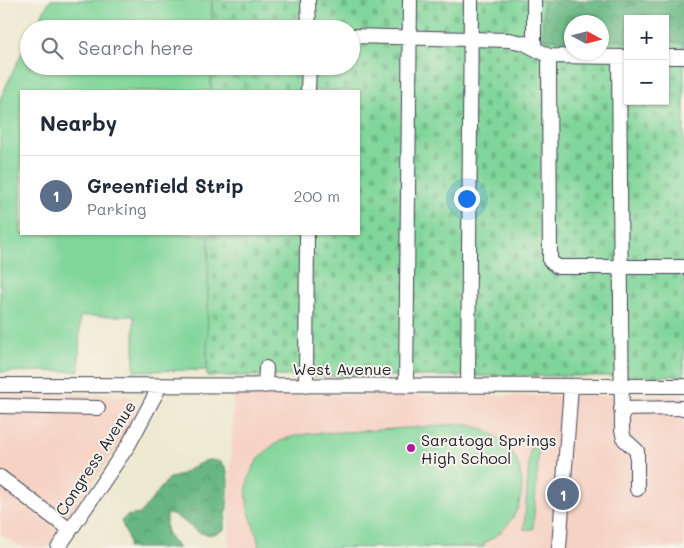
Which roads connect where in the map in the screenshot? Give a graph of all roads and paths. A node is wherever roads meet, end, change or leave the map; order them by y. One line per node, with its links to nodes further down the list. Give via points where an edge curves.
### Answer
1 (308, 0): 5 (street)
2 (410, 0): 7 (street)
3 (472, 0): 8 (street)
4 (534, 0): 9 (street)
5 (309, 20)
6 (360, 36): 7 (street)
7 (410, 37): 8 (street); 24 (street)
8 (471, 38): 9 (street, via 509,40); 25 (street)
9 (534, 48): 10 (street)
10 (549, 56): 11 (street); 17 (street, via 550,260 558,267)
11 (624, 57): 17 (street)
12 (669, 57): 13 (street)
13 (684, 57)
14 (308, 75): 15 (street)
15 (308, 90)
16 (307, 235): 23 (street)
17 (620, 267): 18 (street); 27 (street)
18 (684, 267)
19 (266, 368): 22 (street)
20 (0, 385): 21 (street, West Avenue)
21 (160, 386): 22 (street, West Avenue); 35 (street, Congress Avenue, via 129,444)
22 (265, 386): 23 (street, West Avenue)
23 (306, 386): 24 (street, West Avenue)
24 (406, 386): 25 (street, West Avenue)
25 (468, 386): 26 (street, West Avenue)
26 (571, 386): 27 (street, West Avenue); 37 (street)
27 (620, 386): 28 (street, West Avenue); 32 (street)
28 (684, 386)
29 (0, 406): 30 (street)
30 (98, 408)
31 (684, 408): 32 (street)
32 (621, 409): 34 (street, via 624,439 637,452)
33 (0, 477): 35 (street)
34 (638, 489)
35 (70, 530): 36 (street, Congress Avenue)
36 (58, 548)
37 (559, 548)

